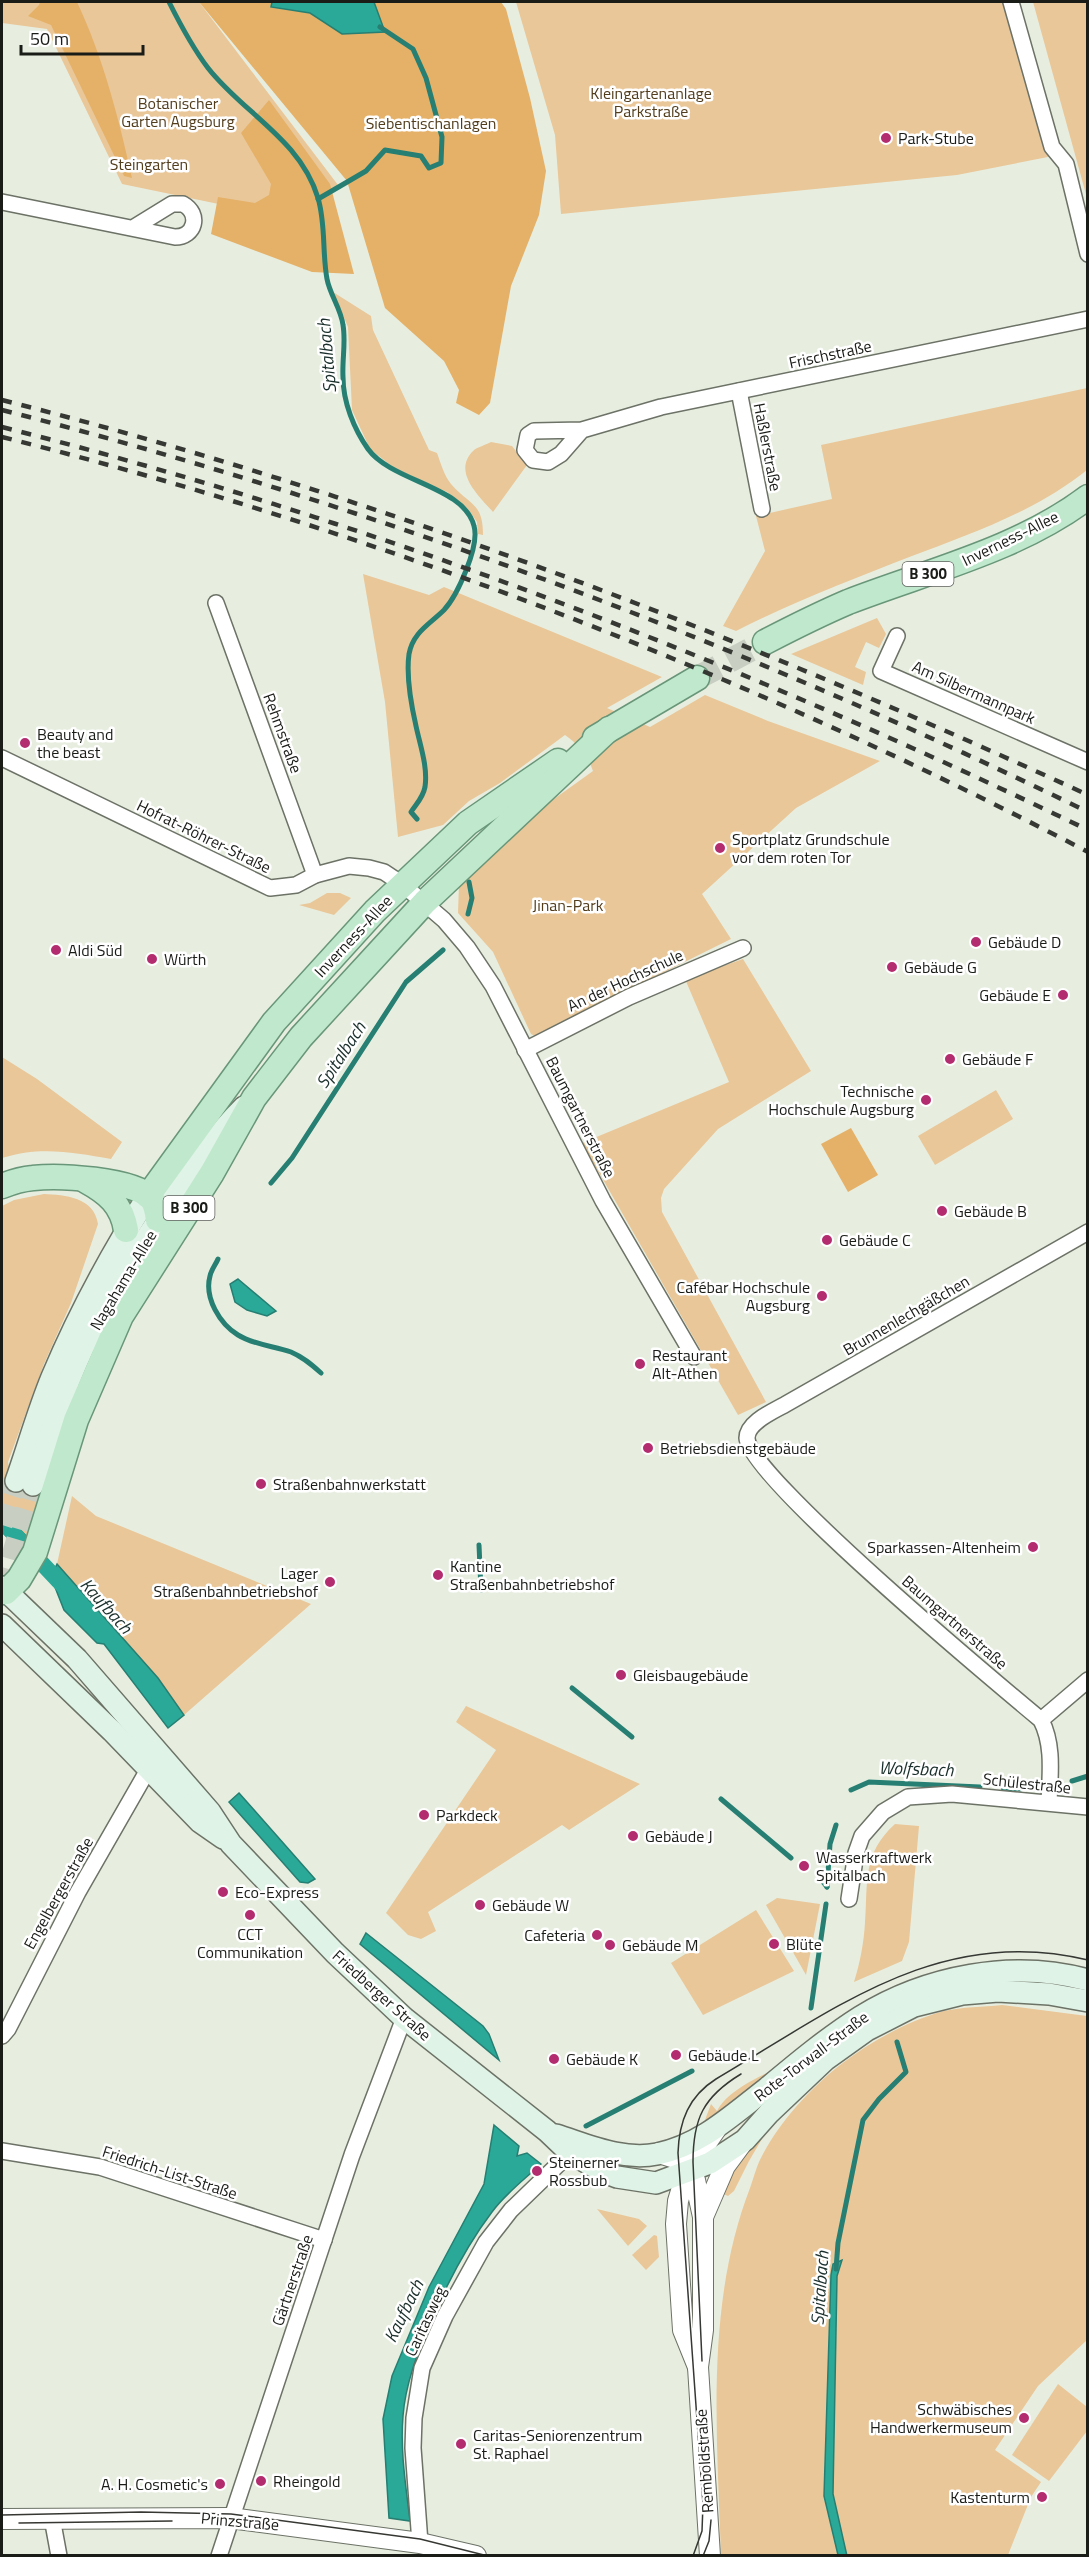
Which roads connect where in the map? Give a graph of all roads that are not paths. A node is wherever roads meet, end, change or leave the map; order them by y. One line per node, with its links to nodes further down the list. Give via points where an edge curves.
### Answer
1 (1011, 2): 4 (street, via 1052,147 1066,164)
2 (2, 202): 3 (street)
3 (133, 228)
4 (1088, 254)
5 (1088, 319): 6 (street, Frischstraße)
6 (739, 391): 7 (street, Frischstraße, via 661,407); 9 (street, Haßlerstraße)
7 (582, 430)
8 (1088, 497): 12 (main road, Inverness-Allee / B 300, via 1032,531 946,568 847,603)
9 (762, 509)
10 (216, 603): 17 (street, Rehmstraße)
11 (897, 636): 16 (street, Am Silbermannpark, via 881,671)
12 (765, 642)
13 (697, 678): 14 (main road, Inverness-Allee / B 300)
14 (609, 729): 18 (main road, Inverness-Allee / B 300, via 468,823); 19 (main road, Inverness-Allee / B 300)
15 (2, 758): 17 (street, Hofrat-Röhrer-Straße, via 263,885 283,888)
16 (1088, 762)
17 (315, 875): 18 (street, Hofrat-Röhrer-Straße, via 359,866 384,872)
18 (402, 884): 19 (street, Hofrat-Röhrer-Straße); 25 (main road, Inverness-Allee / B 300, via 274,1022)
19 (425, 903): 21 (street, Baumgartnerstraße, via 478,961); 22 (main road, Inverness-Allee / B 300, via 301,1037)
20 (743, 948): 21 (street, An der Hochschule, via 629,997)
21 (525, 1050): 29 (street, Baumgartnerstraße, via 608,1209)
22 (254, 1098): 26 (main road, Nagahama-Allee, via 222,1129); 31 (main road, B 300, via 122,1316 76,1420 29,1565)
23 (81, 1179): 24 (main road, B 300, via 34,1178); 25 (main road, B 300, via 120,1184); 27 (main road, via 117,1204)
24 (2, 1186)
25 (148, 1196): 26 (main road); 27 (main road, Nagahama-Allee)
26 (158, 1220): 27 (main road, Nagahama-Allee, via 89,1336 25,1483 51,1380 94,1287)
27 (126, 1230)
28 (1088, 1232): 30 (street, Brunnenlechgäßchen, via 786,1404 750,1427)
29 (694, 1357)
30 (747, 1434): 34 (street, Baumgartnerstraße, via 746,1441 767,1473 800,1508)
31 (7, 1587): 38 (main road, Friedberger Straße, via 105,1691 210,1812)
32 (2, 1625): 35 (main road, Friedberger Straße)
33 (1088, 1680): 34 (street)
34 (1041, 1720): 36 (street, via 1050,1754)
35 (148, 1768): 38 (main road, Friedberger Straße, via 200,1822); 43 (street, Engelbergerstraße)
36 (1049, 1802): 37 (street, Schülestraße); 39 (street, Schülestraße, via 952,1794 898,1802 879,1815 862,1836)
37 (1088, 1807)
38 (231, 1844): 42 (main road, Friedberger Straße, via 335,1953)
39 (849, 1899)
40 (1088, 1980): 44 (main road, Rote-Torwall-Straße, via 1053,1972 1013,1970 961,1978 908,1993 837,2033)
41 (1088, 2001): 46 (main road, Rote-Torwall-Straße, via 998,1991 962,1994 914,2006 867,2030 825,2060)
42 (404, 2018): 45 (main road, Friedberger Straße); 54 (street, Gärtnerstraße)
43 (2, 2036)
44 (716, 2129): 49 (main road, Friedberger Straße); 50 (street, Remboldstraße)
45 (547, 2132): 48 (main road, Friedberger Straße); 49 (main road, Friedberger Straße, via 621,2154)
46 (744, 2140): 50 (main road, Friedberger Straße, via 710,2163); 52 (street, Remboldstraße, via 725,2166)
47 (2, 2151): 54 (street, Friedrich-List-Straße, via 100,2167)
48 (570, 2153): 51 (main road, Friedberger Straße, via 617,2177); 60 (street, Caritasweg, via 511,2210 486,2242 445,2316 422,2368 413,2448)
49 (659, 2153): 50 (street, via 674,2156)
50 (687, 2171): 51 (main road, Friedberger Straße); 52 (street, Remboldstraße, via 694,2180); 53 (street, Remboldstraße)
51 (656, 2183): 53 (street, Remboldstraße, via 670,2204)
52 (703, 2217): 55 (street, Remboldstraße, via 704,2330)
53 (676, 2223): 55 (street, Remboldstraße, via 683,2330)
54 (324, 2240): 58 (street, Gärtnerstraße)
55 (698, 2367): 56 (street, Remboldstraße)
56 (708, 2515): 64 (street); 65 (street, Remboldstraße)
57 (52, 2518): 58 (street, Prinzstraße); 59 (street, Prinzstraße); 61 (street)
58 (230, 2518): 60 (street, Prinzstraße); 62 (street, Gärtnerstraße)
59 (2, 2519)
60 (420, 2543): 63 (street, Prinzstraße)
61 (59, 2556)
62 (219, 2556)
63 (476, 2556)
64 (697, 2556)
65 (710, 2556)

